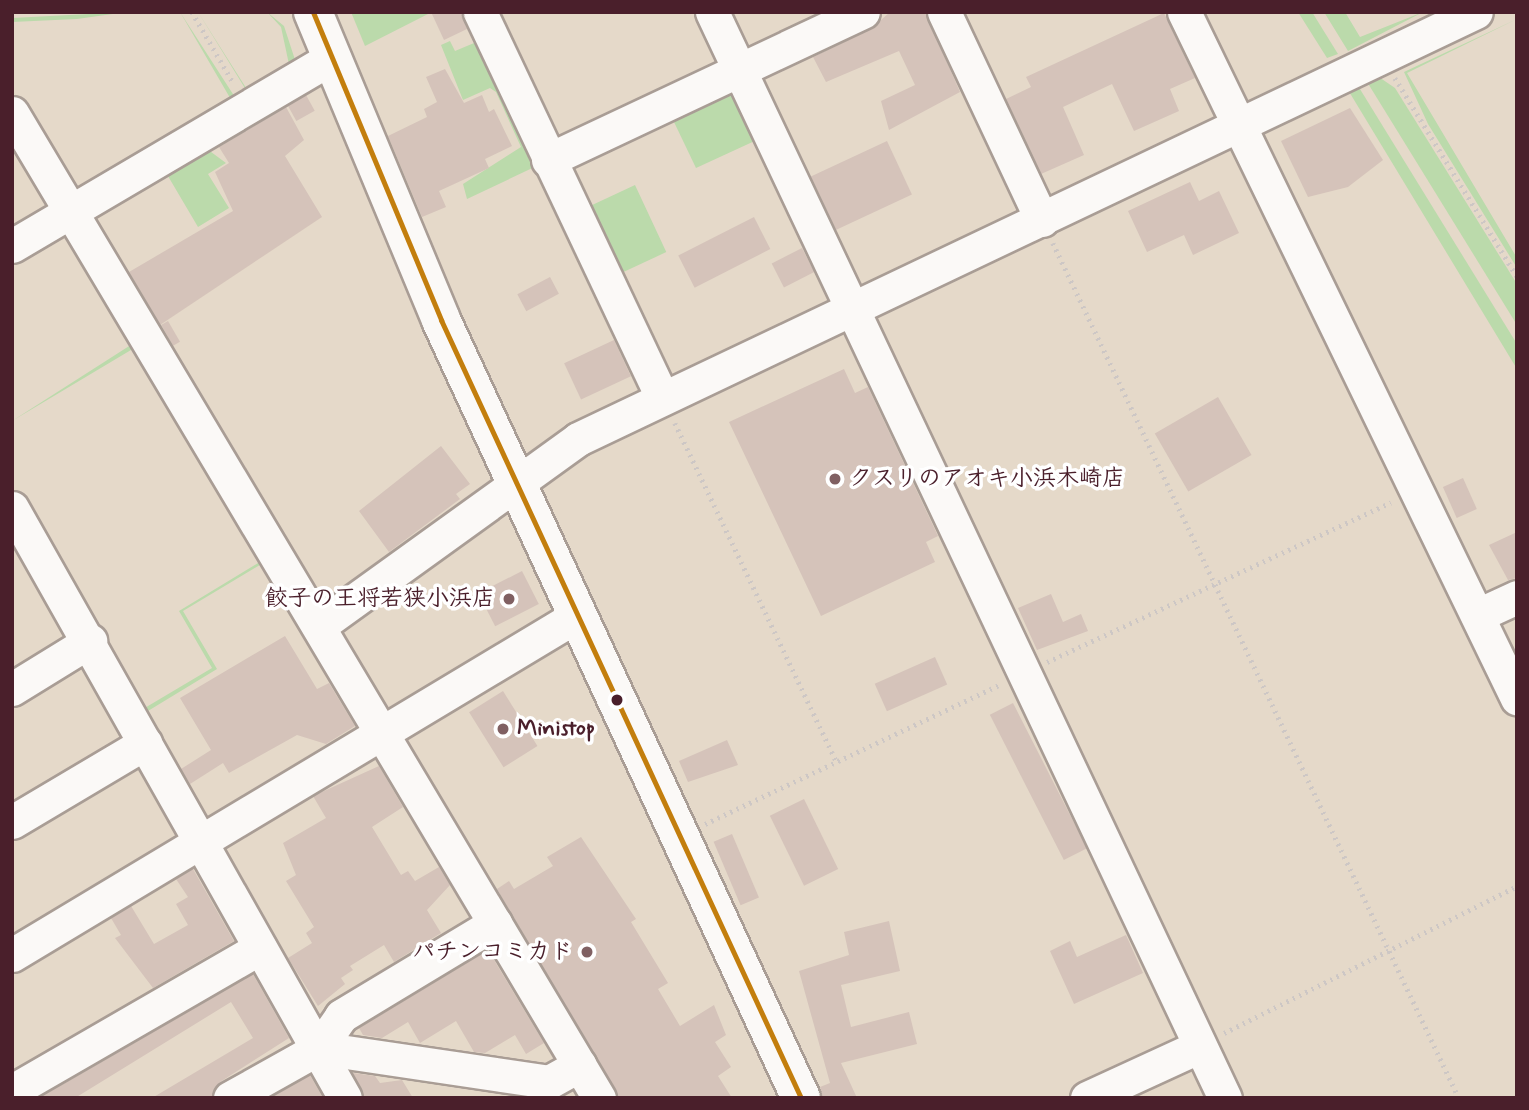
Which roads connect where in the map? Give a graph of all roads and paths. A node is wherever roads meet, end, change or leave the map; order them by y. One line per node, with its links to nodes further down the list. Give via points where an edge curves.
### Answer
1 (192, 12): 12 (path)
2 (313, 12): 10 (highway)
3 (480, 12): 15 (street)
4 (712, 12): 11 (street)
5 (863, 12): 11 (street)
6 (944, 12): 17 (street)
7 (1184, 12): 14 (street)
8 (1476, 12): 9 (street)
9 (1382, 56): 14 (street); 19 (path)
10 (330, 59): 12 (street); 22 (highway)
11 (740, 72): 15 (street); 20 (street)
12 (247, 107): 16 (street)
13 (12, 113): 16 (street)
14 (1239, 124): 17 (street); 26 (street)
15 (548, 160): 21 (street)
16 (71, 210): 18 (street); 27 (street)
17 (1042, 220): 20 (street); 38 (path)
18 (12, 246)
19 (1517, 276)
20 (850, 306): 21 (street); 41 (street)
21 (662, 397): 22 (street, via 578,439); 33 (path)
22 (517, 480): 25 (highway); 27 (street)
23 (12, 508): 28 (street)
24 (1517, 597): 26 (street)
25 (578, 615): 31 (street); 48 (highway)
26 (1478, 615): 30 (street)
27 (319, 626): 31 (street)
28 (90, 641): 29 (street); 32 (street)
29 (12, 689)
30 (1517, 698)
31 (382, 734): 35 (street); 37 (street)
32 (145, 743): 34 (street); 35 (street)
33 (837, 762)
34 (12, 822)
35 (198, 842): 39 (street); 40 (street)
36 (1517, 886): 38 (path)
37 (495, 923): 42 (street, via 341,1016); 43 (street)
38 (1388, 947): 41 (path); 51 (path)
39 (260, 948): 42 (street); 44 (street)
40 (12, 955)
41 (1200, 1046): 49 (street); 50 (street)
42 (319, 1048): 43 (street, via 549,1082); 45 (street); 46 (street)
43 (580, 1065): 47 (street)
44 (12, 1091)
45 (230, 1098)
46 (345, 1098)
47 (599, 1098)
48 (801, 1098)
49 (1087, 1098)
50 (1225, 1098)
51 (1459, 1098)

